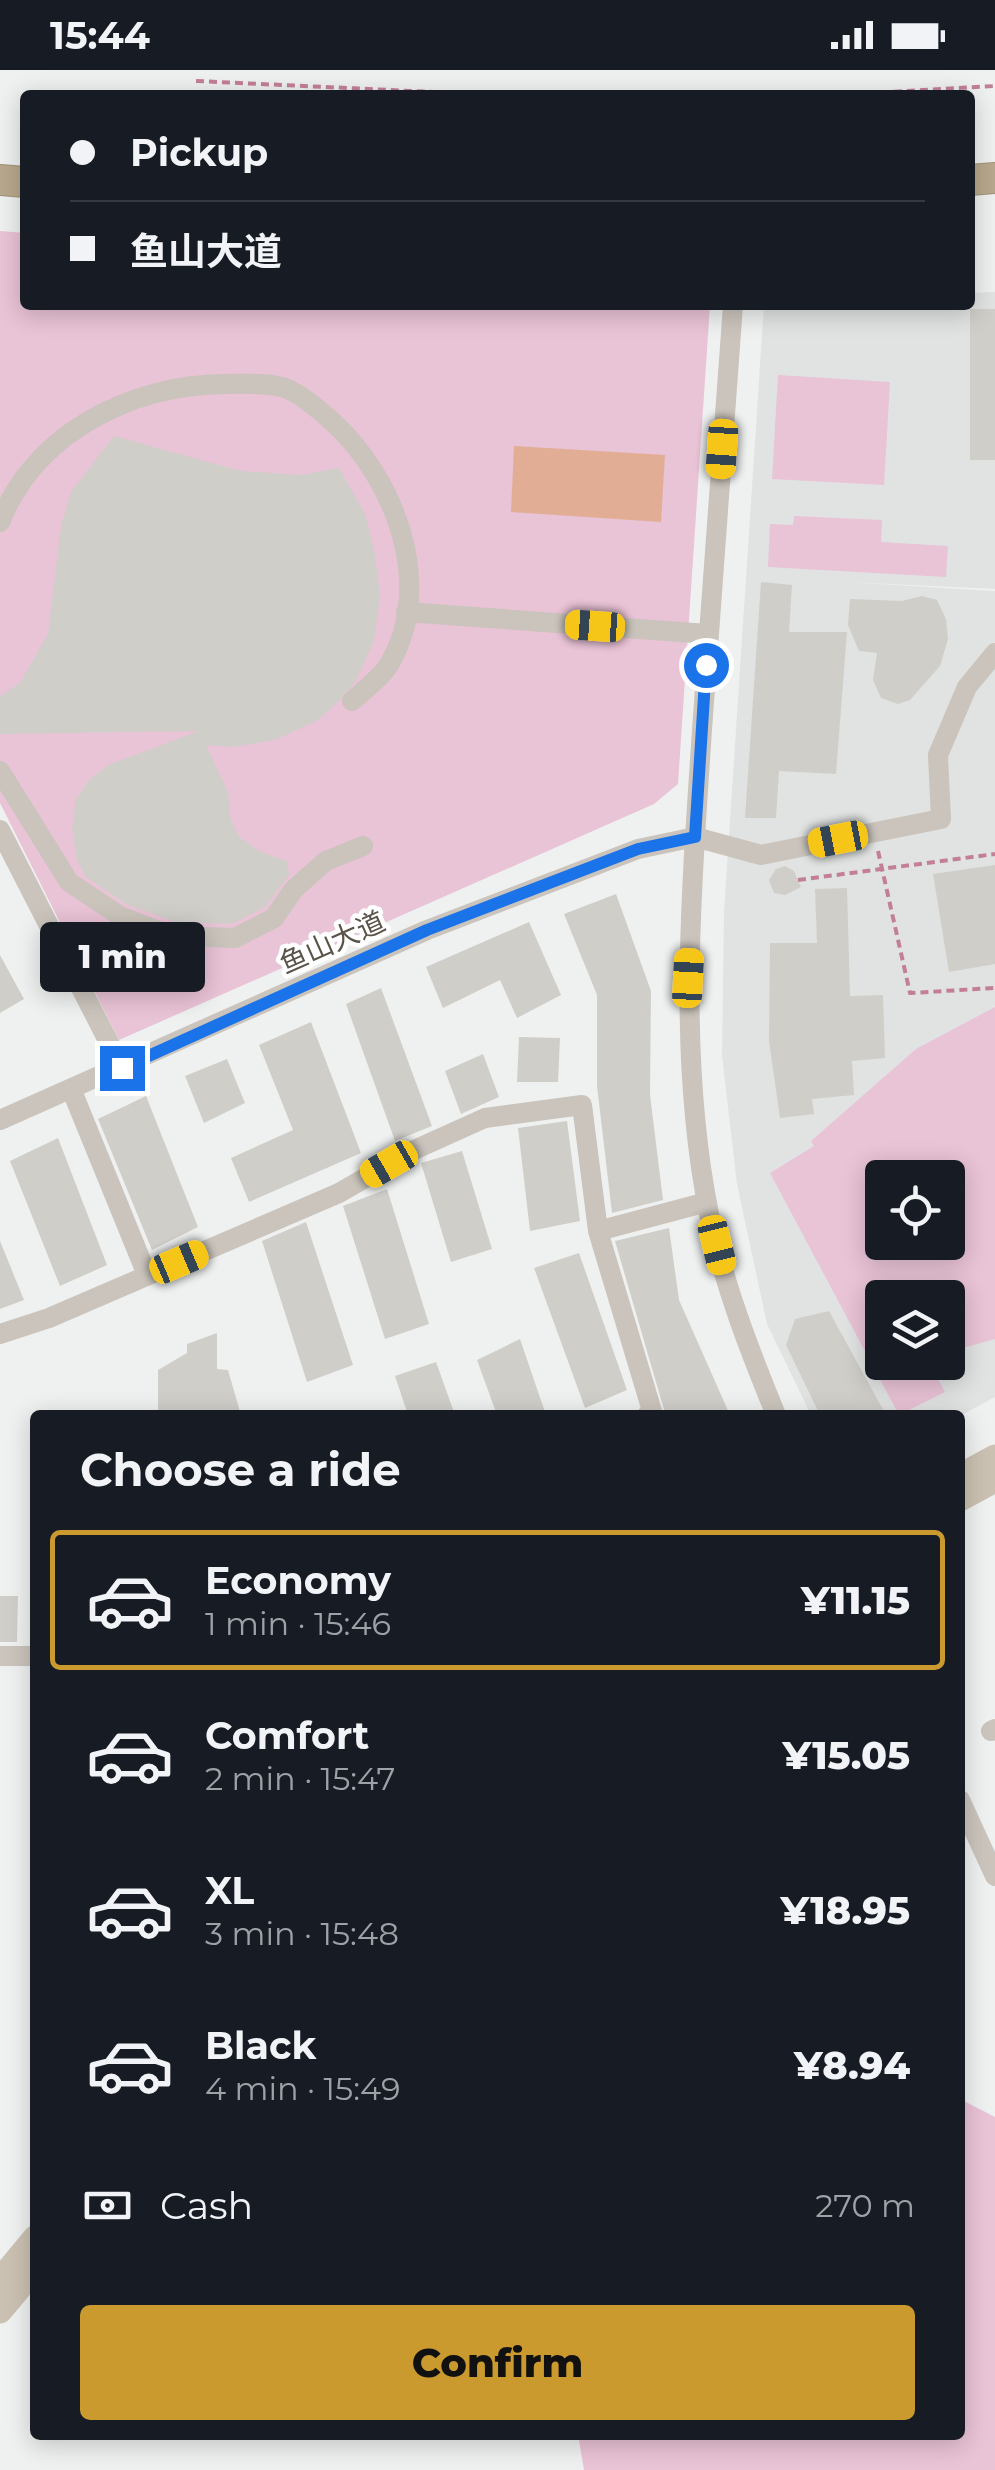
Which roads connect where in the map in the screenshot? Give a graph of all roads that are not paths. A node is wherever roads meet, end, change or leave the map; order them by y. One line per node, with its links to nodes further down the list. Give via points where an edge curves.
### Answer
1 (732, 310): 4 (street)
2 (2, 510): 3 (street, via 55,443 121,402 185,384 284,387 360,448 394,503 406,562)
3 (406, 612): 4 (street); 6 (street, via 389,664)
4 (708, 634): 9 (street)
5 (995, 654): 9 (street, via 966,687 938,755 941,819 760,855)
6 (352, 701)
7 (0, 770): 10 (street, via 69,882 120,916 172,936 235,938 274,918 294,889 326,862)
8 (0, 830): 11 (street)
9 (695, 837): 11 (street, 鱼山大道, via 638,849 427,930); 14 (street, via 689,995 693,1098)
10 (363, 846)
11 (122, 1068): 12 (street, 鱼山大道)
12 (72, 1091): 13 (street, 鱼山大道); 16 (street)
13 (0, 1120)
14 (708, 1202): 15 (street); 19 (street, via 732,1309)
15 (598, 1231): 16 (street, via 582,1106 485,1118 340,1192); 18 (street)
16 (147, 1276): 17 (street)
17 (0, 1334)
18 (652, 1410)
19 (774, 1410)
20 (995, 1458): 21 (main road)
21 (965, 1473)
22 (995, 1480): 23 (main road)
23 (965, 1496)
24 (0, 1656): 25 (street)
25 (30, 1656)
26 (965, 1811): 27 (street)
27 (995, 1876)
28 (30, 2244): 30 (main road)
29 (30, 2275): 31 (main road)
30 (0, 2280)
31 (0, 2311)

